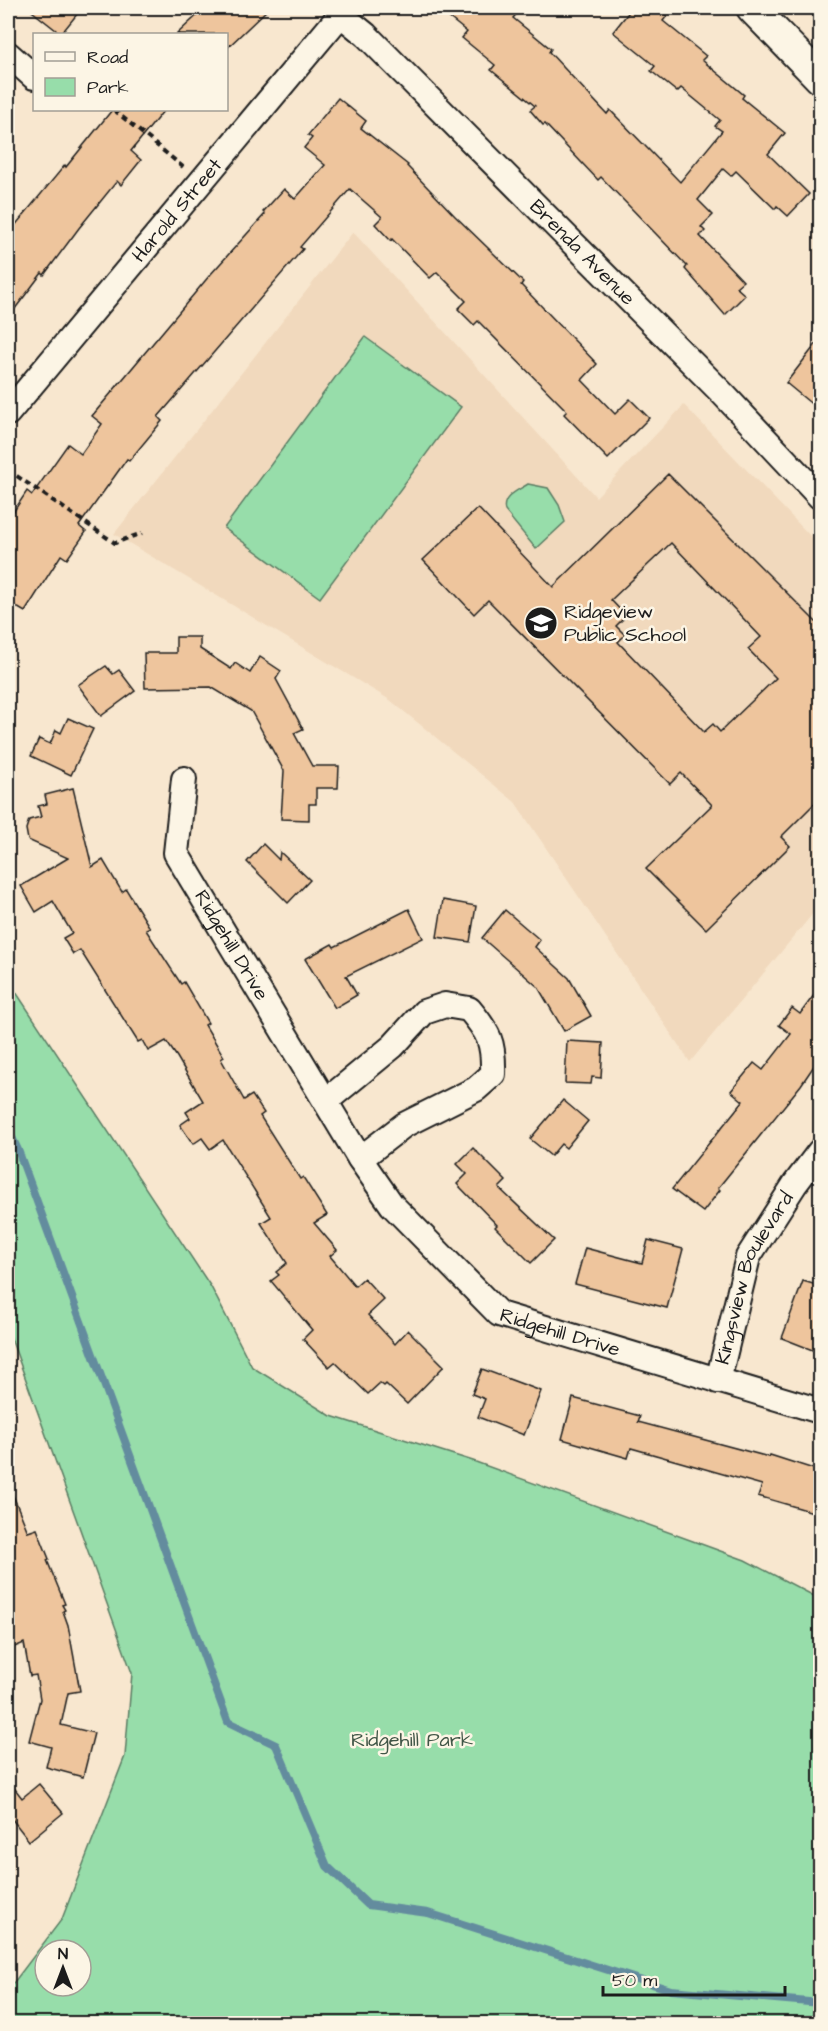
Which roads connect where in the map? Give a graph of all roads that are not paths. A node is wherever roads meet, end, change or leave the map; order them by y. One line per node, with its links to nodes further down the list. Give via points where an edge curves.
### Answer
1 (752, 8): 5 (street)
2 (343, 11): 6 (street, Harold Street); 7 (street, Brenda Avenue)
3 (8, 54): 4 (street)
4 (33, 76)
5 (820, 78)
6 (8, 413)
7 (820, 497)
8 (184, 779): 9 (street, Ridgehill Drive, via 176,853)
9 (326, 1101): 11 (street, Ridgehill Drive); 11 (street, via 393,1046 424,1012 445,1005 469,1009 486,1030 494,1053 492,1074 476,1089 404,1125)
10 (820, 1151): 12 (street, Kingsview Boulevard, via 748,1257)
11 (360, 1159): 12 (street, Ridgehill Drive, via 392,1205 499,1314)
12 (718, 1381): 13 (street, Ridgehill Drive)
13 (820, 1411)

